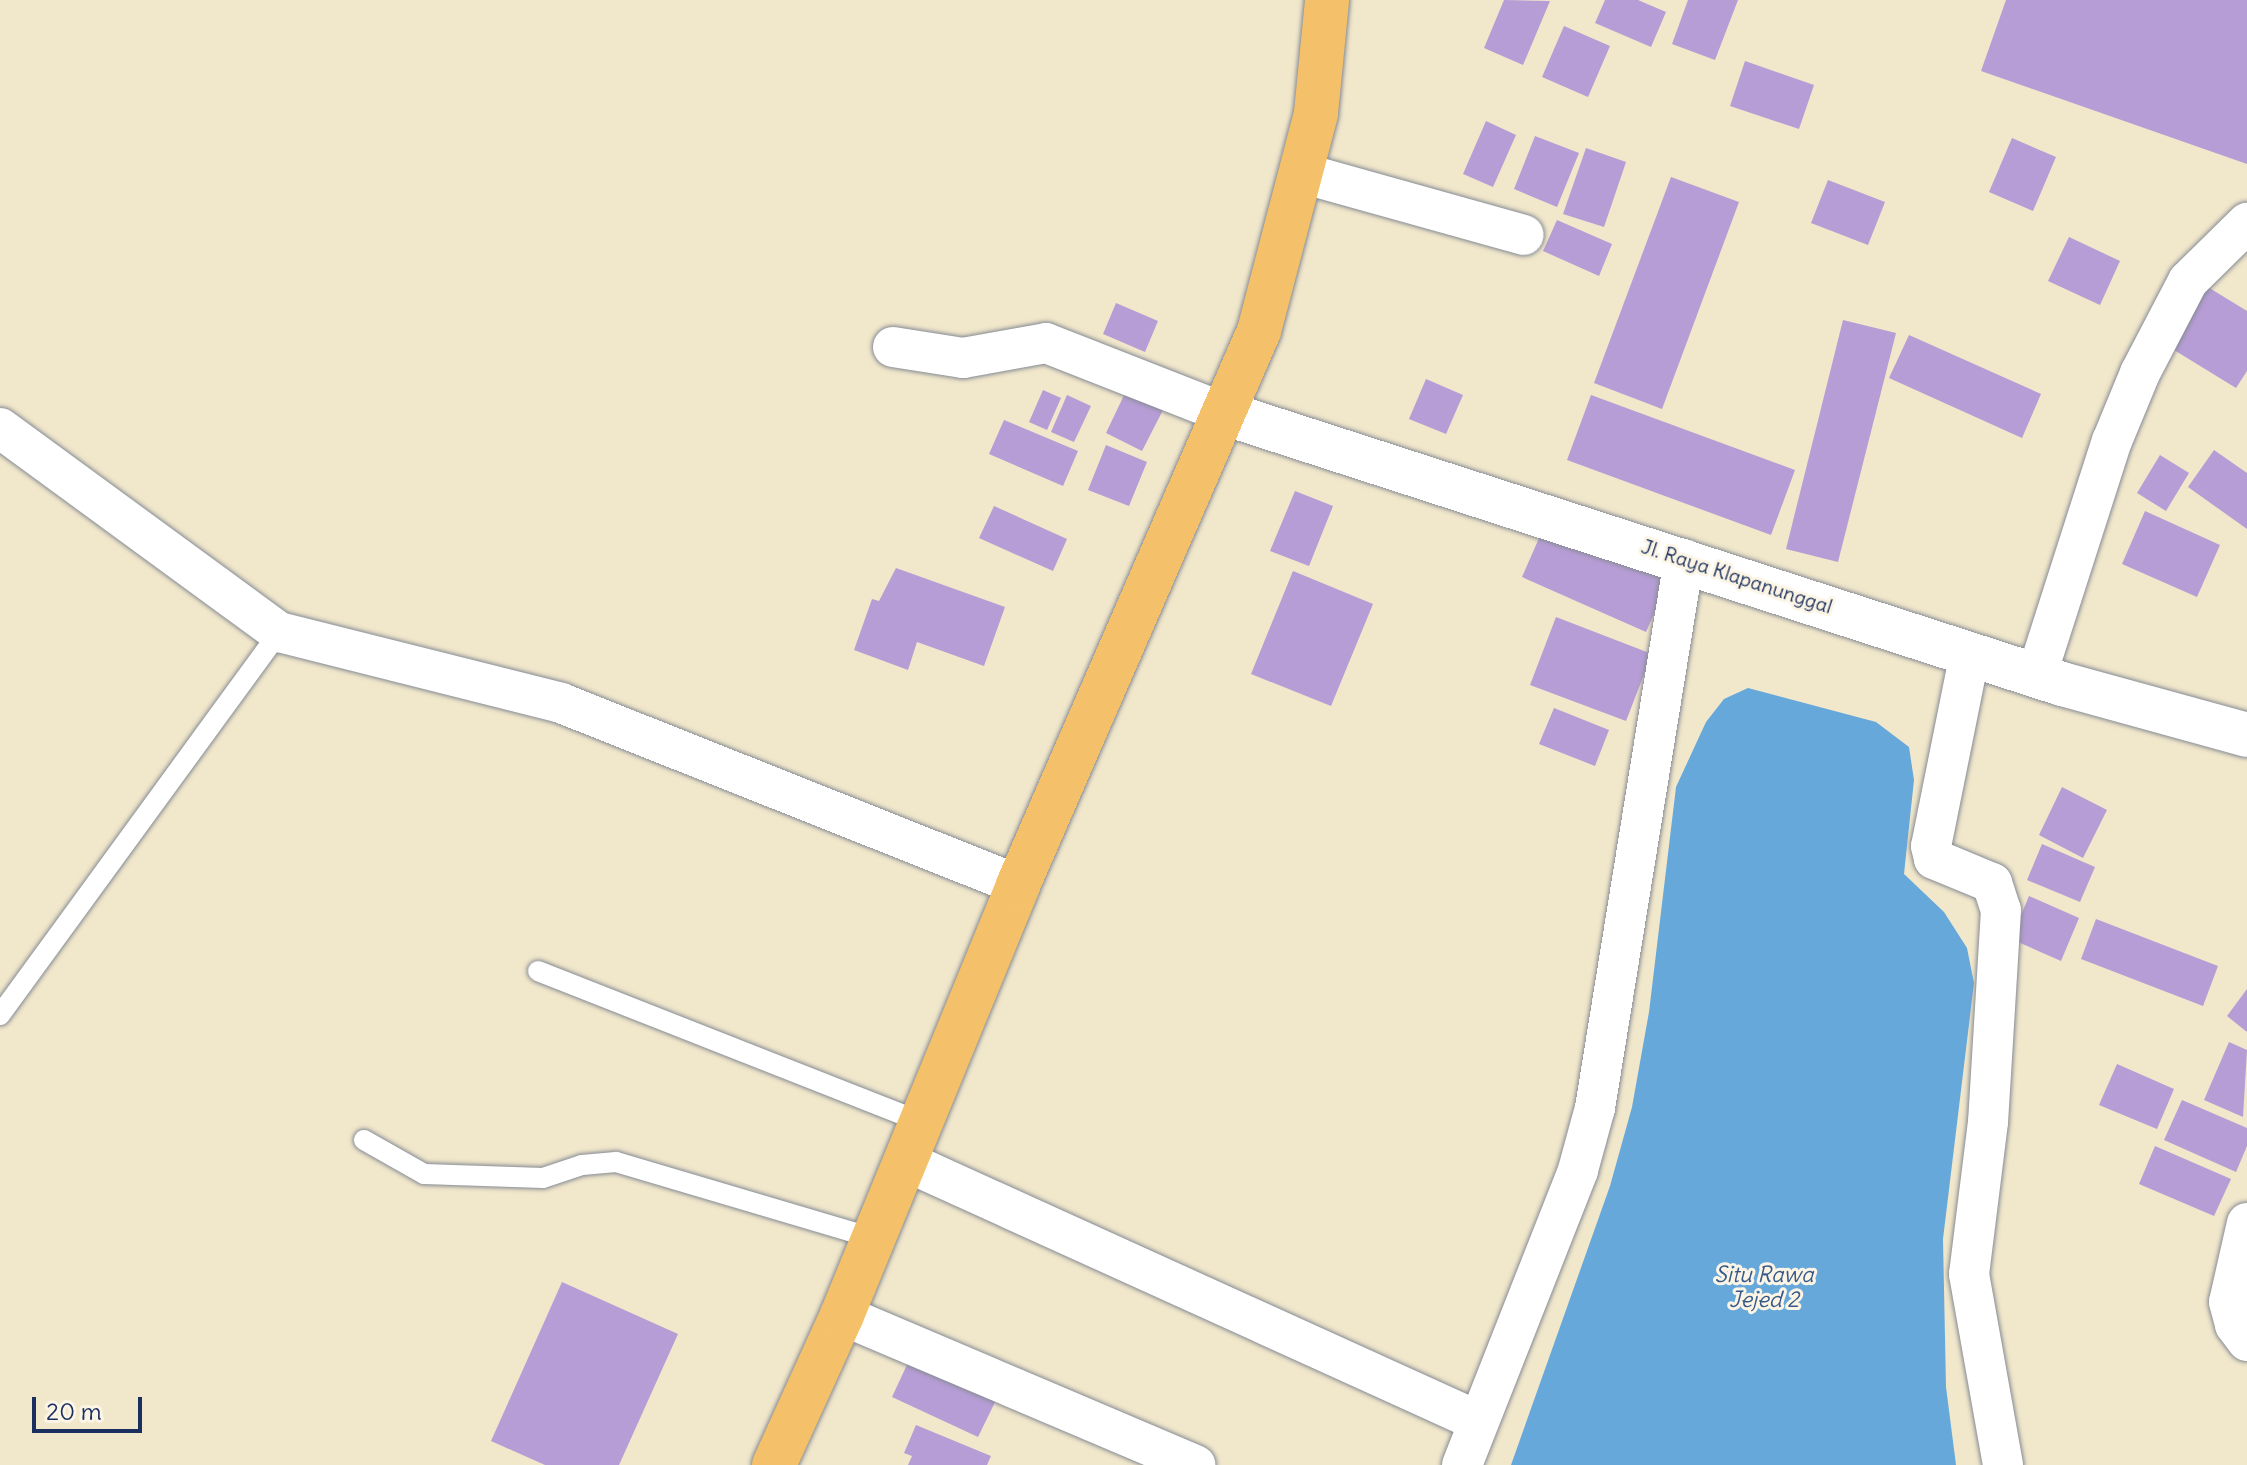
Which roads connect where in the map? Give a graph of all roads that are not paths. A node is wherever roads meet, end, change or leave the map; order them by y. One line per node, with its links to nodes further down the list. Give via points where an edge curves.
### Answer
1 (1327, 0): 2 (main road, via 1316,113)
2 (1302, 173): 4 (street); 6 (main road, via 1259,331)
3 (2247, 223): 11 (street, via 2188,281 2140,373 2112,441)
4 (1524, 235)
5 (893, 347): 6 (street, via 963,358 1046,343)
6 (1227, 414): 8 (street, Jl. Raya Klapanunggal); 13 (main road)
7 (0, 428): 9 (street)
8 (1684, 559): 10 (street, Jl. Raya Klapanunggal); 22 (street, via 1595,1108 1578,1170)
9 (279, 632): 13 (street, via 561,703); 15 (lane)
10 (1970, 653): 11 (street, Jl. Raya Klapanunggal); 26 (street, via 1931,846 1934,859 1992,883 2001,910 1988,1122 1969,1274)
11 (2037, 674): 12 (street, Jl. Raya Klapanunggal)
12 (2247, 735)
13 (1018, 885): 17 (main road)
14 (538, 971): 17 (lane)
15 (0, 1015)
16 (364, 1140): 19 (lane, via 424,1174 543,1178 582,1165 616,1162)
17 (913, 1141): 19 (main road); 22 (street)
18 (2247, 1223): 21 (street, via 2229,1302 2235,1325)
19 (872, 1238): 20 (main road)
20 (842, 1315): 23 (main road); 24 (street)
21 (2247, 1341)
22 (1478, 1421): 25 (street)
23 (774, 1465)
24 (1196, 1465)
25 (1462, 1465)
26 (2003, 1465)

